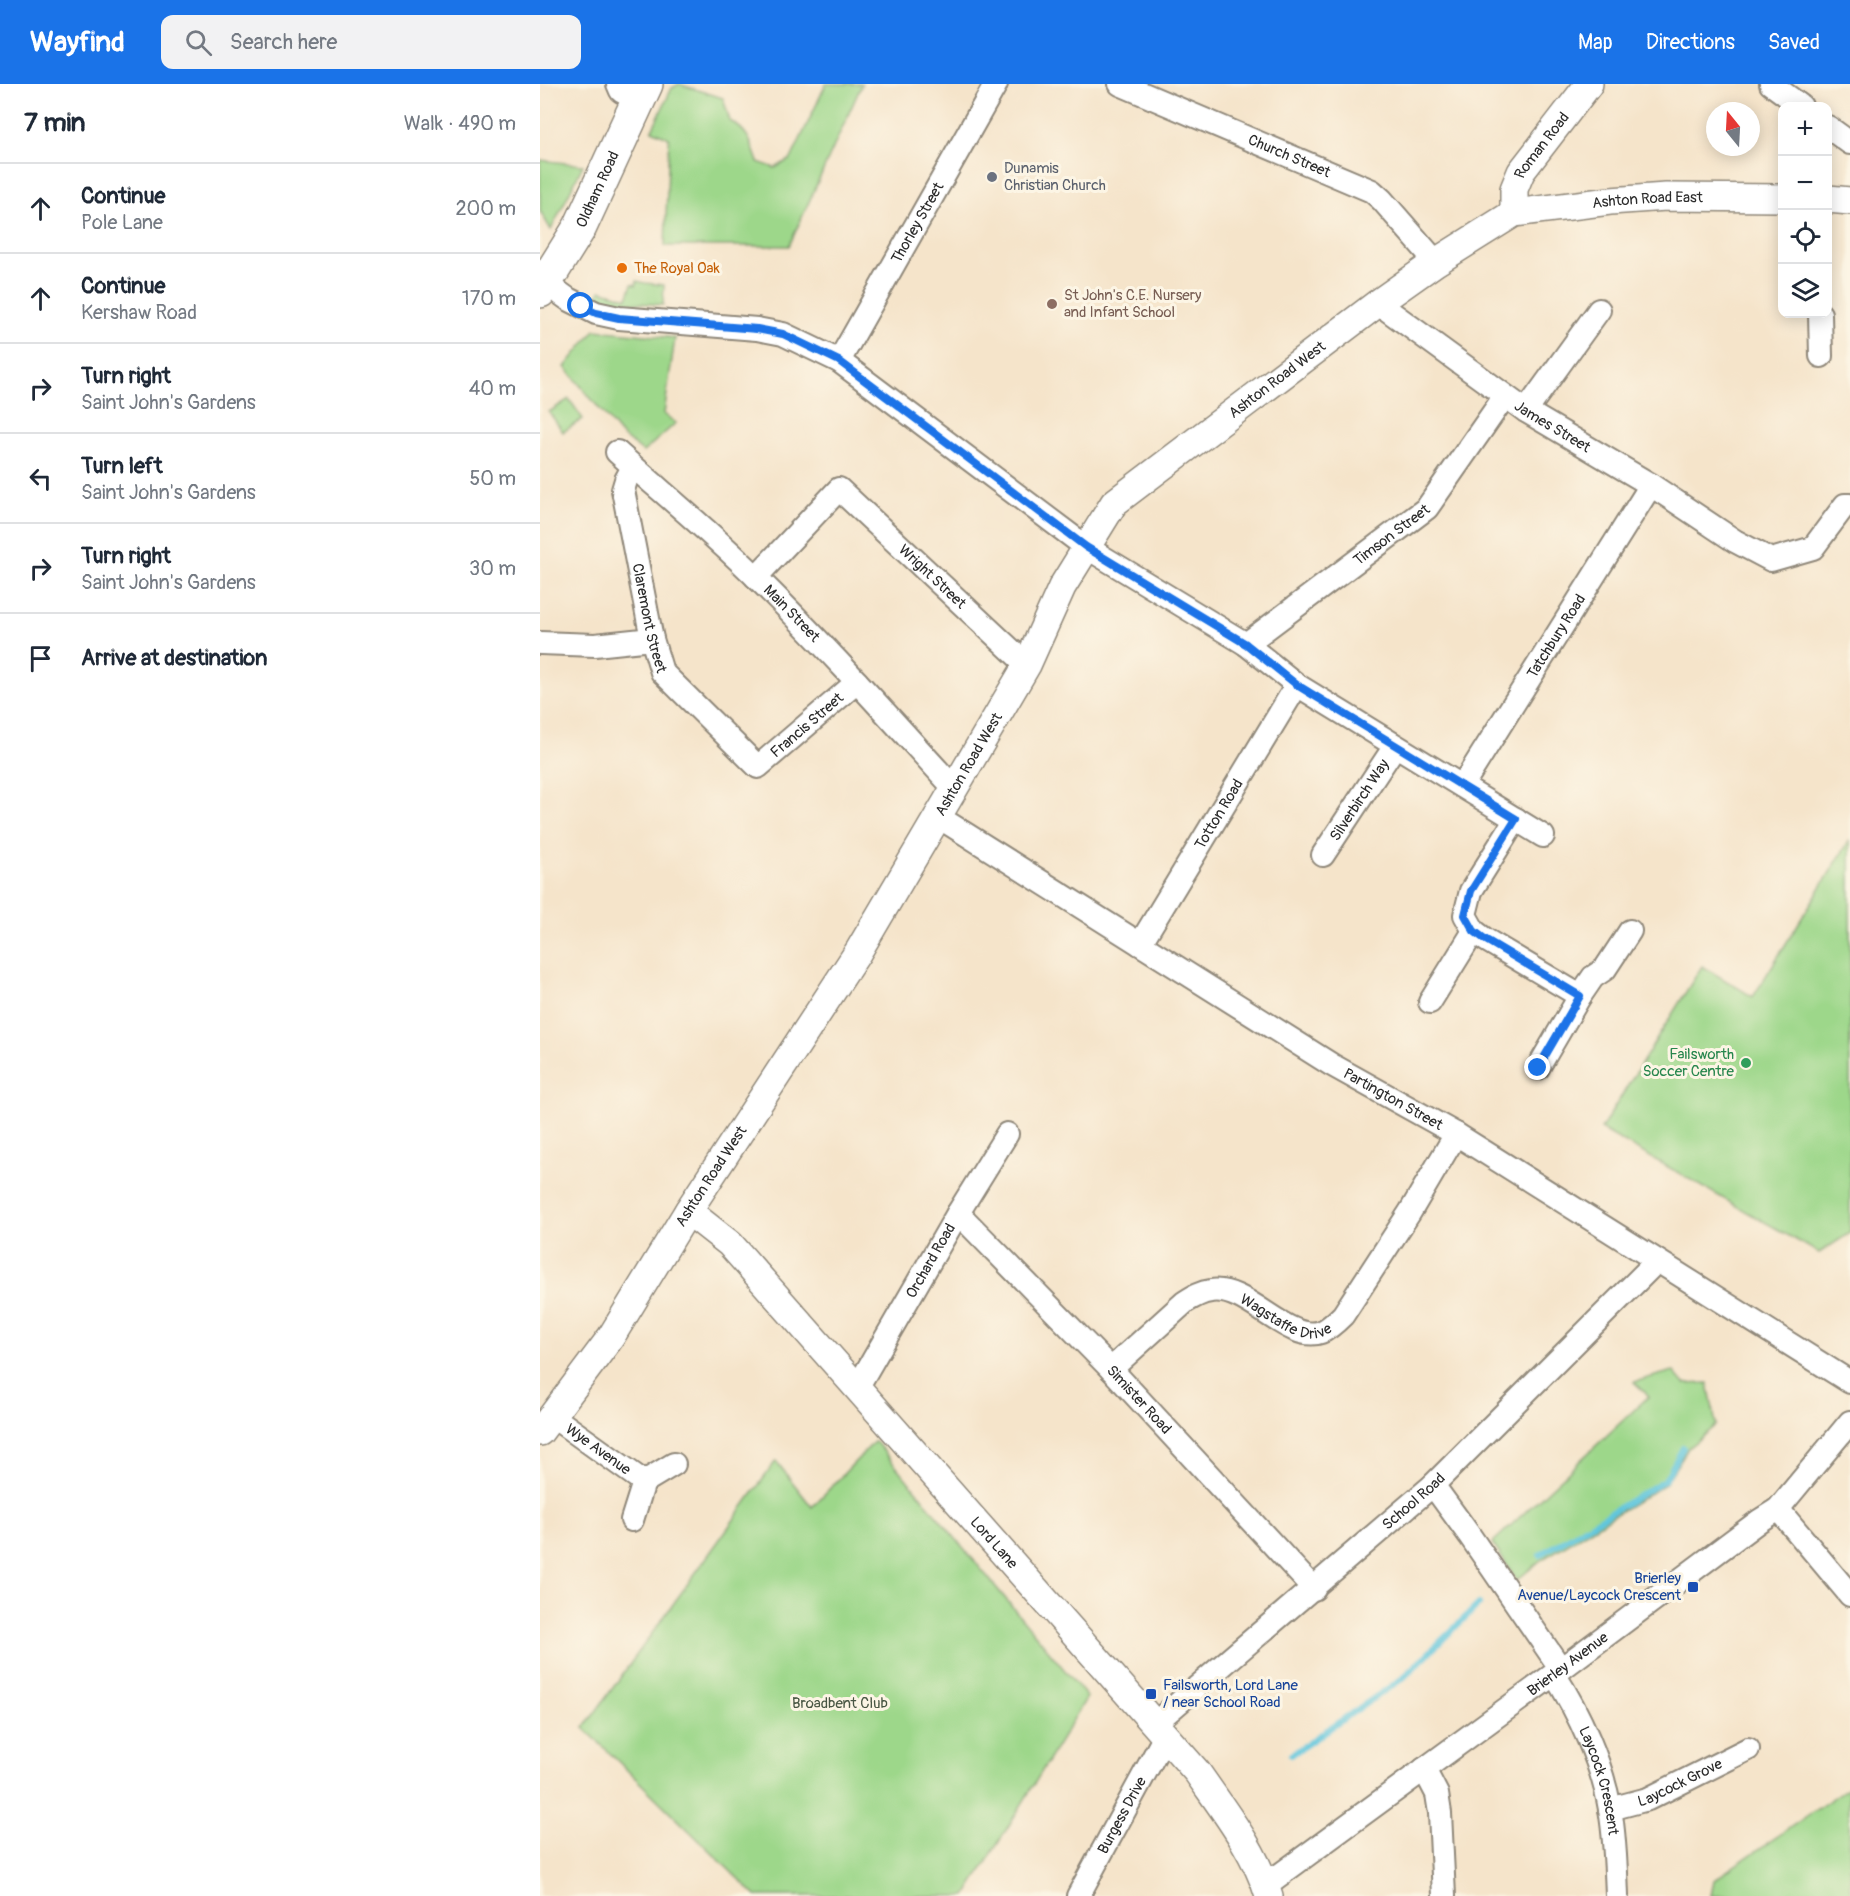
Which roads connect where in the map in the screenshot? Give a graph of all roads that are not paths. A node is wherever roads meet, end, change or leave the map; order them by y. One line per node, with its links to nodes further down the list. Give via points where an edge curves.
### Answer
1 (996, 84): 19 (street, Thorley Street)
2 (1120, 84): 13 (street, Church Street, via 1372,191)
3 (1589, 84): 12 (street, Roman Road, via 1521,172 1514,189)
4 (1771, 84): 6 (street)
5 (634, 89): 14 (highway, Oldham Road, via 580,227)
6 (1796, 102)
7 (1832, 130): 8 (street)
8 (1850, 143)
9 (1778, 198): 12 (street, Ashton Road East, via 1666,197)
10 (1832, 200): 11 (street)
11 (1850, 201)
12 (1514, 213): 13 (street, Ashton Road West)
13 (1436, 262): 15 (street, Ashton Road West)
14 (543, 287): 19 (street, via 596,313 619,318 783,334)
15 (1378, 303): 20 (street, James Street); 25 (street, Ashton Road West, via 1113,503)
16 (1599, 310): 21 (street)
17 (1820, 318): 18 (street)
18 (1821, 356)
19 (839, 361): 25 (street)
20 (1505, 396): 21 (street, James Street); 29 (street, Timson Street, via 1426,508)
21 (1526, 411): 23 (street, James Street)
22 (625, 460): 26 (street, Main Street); 27 (street, Claremont Street, via 623,490)
23 (1651, 485): 24 (street, James Street, via 1771,560 1813,548 1845,505); 35 (street, Tatchbury Road)
24 (1850, 505)
25 (1086, 547): 29 (street); 30 (street, Ashton Road West, via 1062,587)
26 (756, 577): 30 (street, Wright Street, via 839,489); 31 (street, Main Street)
27 (652, 639): 28 (street, via 595,645); 34 (street, Claremont Street, via 662,672)
28 (540, 644)
29 (1246, 644): 32 (street)
30 (1027, 665): 36 (street, Ashton Road West)
31 (857, 682): 34 (street, Francis Street); 36 (street, Main Street)
32 (1297, 685): 33 (street); 43 (street, Totton Road)
33 (1395, 746): 35 (street); 40 (street, Silverbirch Way)
34 (758, 767)
35 (1462, 786): 38 (street)
36 (954, 788): 37 (street, Ashton Road West)
37 (938, 816): 43 (street, Partington Street); 49 (street, Ashton Road West, via 858,952)
38 (1516, 819): 39 (street); 41 (street, via 1471,891 1465,915)
39 (1543, 836)
40 (1323, 855)
41 (1474, 931): 44 (street); 45 (street)
42 (1630, 931): 44 (street, via 1605,969 1593,977)
43 (1140, 944): 48 (street, Partington Street, via 1332,1065)
44 (1580, 996): 46 (street)
45 (1430, 1002)
46 (1538, 1068)
47 (1007, 1134): 50 (street, Orchard Road)
48 (1456, 1134): 51 (street, Partington Street); 52 (street, Wagstaffe Drive, via 1410,1212 1343,1315 1332,1325 1321,1332 1295,1330 1242,1298 1212,1290 1185,1302)
49 (688, 1211): 54 (street, Lord Lane, via 730,1244); 56 (street, Ashton Road West, via 611,1337)
50 (958, 1213): 52 (street, Simister Road); 54 (street, Orchard Road)
51 (1658, 1261): 53 (street, Partington Street); 59 (street, School Road)
52 (1112, 1369): 62 (street, Simister Road)
53 (1850, 1382)
54 (857, 1388): 65 (street, Lord Lane)
55 (1850, 1422): 60 (street, Brierley Avenue)
56 (546, 1424): 58 (street, Wye Avenue)
57 (674, 1464): 58 (street, Wye Avenue)
58 (644, 1482): 61 (street, Wye Avenue)
59 (1433, 1485): 62 (street, School Road); 64 (street, Laycock Crescent)
60 (1778, 1509): 63 (street); 64 (street, Brierley Avenue)
61 (632, 1520)
62 (1314, 1589): 65 (street, School Road)
63 (1850, 1594)
64 (1557, 1672): 67 (street, Brierley Avenue); 68 (street, Laycock Crescent, via 1598,1763)
65 (1160, 1730): 69 (street, Lord Lane, via 1197,1772 1235,1827); 70 (street, Burgess Drive)
66 (1748, 1749): 68 (street, Laycock Grove, via 1648,1799)
67 (1424, 1769): 69 (street, Brierley Avenue); 71 (street, via 1439,1804)
68 (1610, 1809): 72 (street, Laycock Crescent)
69 (1267, 1890)
70 (1078, 1896)
71 (1444, 1896)
72 (1617, 1896)

